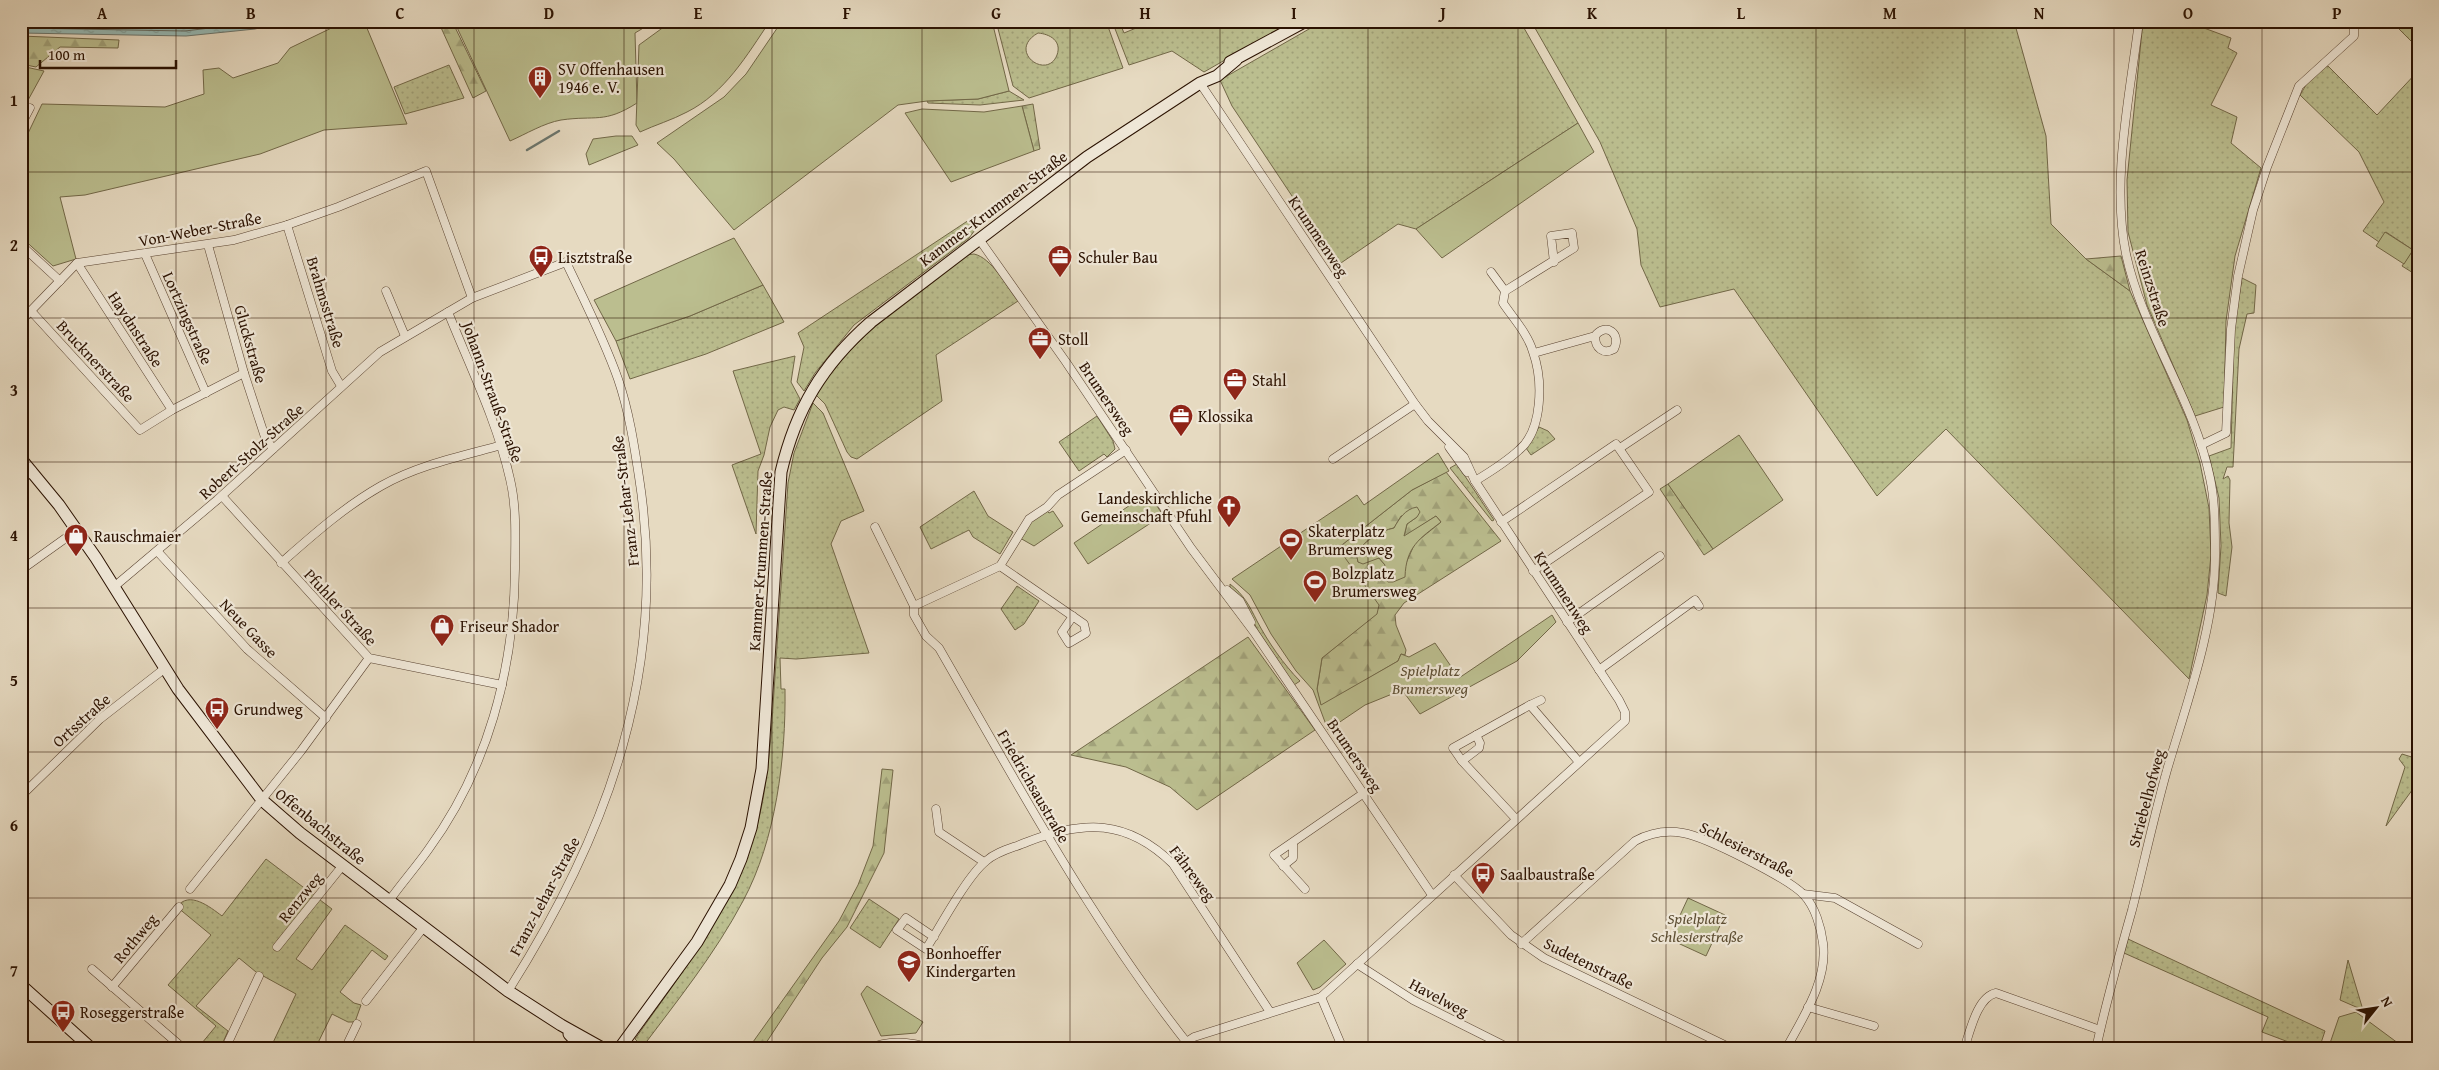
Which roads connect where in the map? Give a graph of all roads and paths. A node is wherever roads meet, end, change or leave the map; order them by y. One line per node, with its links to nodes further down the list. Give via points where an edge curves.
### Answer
1 (1306, 21): 4 (street, Kammer-Krummen-Straße, via 1236,60 1213,69)
2 (2139, 21): 33 (street, Reinzstraße, via 2122,164 2122,227 2139,299)
3 (2354, 21): 33 (street, via 2354,36 2299,86 2266,167 2238,276 2231,329 2226,433)
4 (1200, 82): 8 (street, Kammer-Krummen-Straße, via 1086,157); 29 (street, Krummenweg)
5 (30, 108): 6 (street)
6 (21, 125)
7 (287, 225): 10 (street, Von-Weber-Straße); 19 (street, Von-Weber-Straße, via 426,171); 27 (street, Brahmsstraße, via 332,371)
8 (979, 239): 36 (street, Brumersweg); 113 (street, Kammer-Krummen-Straße, via 850,340 824,371 799,414 780,472 762,769 746,844 713,917)
9 (21, 245): 16 (street)
10 (208, 245): 11 (street, Von-Weber-Straße); 26 (street, Gluckstraße)
11 (145, 254): 14 (street, Von-Weber-Straße); 28 (street, Lortzingstraße)
12 (566, 262): 19 (street, Robert-Stolz-Straße); 97 (street, Franz-Lehar-Straße, via 618,379 632,431 648,555 647,610 642,660 629,727 612,785 590,842)
13 (1554, 262): 18 (street)
14 (77, 263): 16 (street); 30 (street, Haydnstraße)
15 (1492, 272): 18 (street)
16 (60, 281): 20 (street)
17 (386, 291): 23 (street)
18 (1505, 291): 25 (street, via 1503,303)
19 (472, 298): 21 (street, Robert-Stolz-Straße)
20 (31, 311): 22 (street); 30 (street, Brucknerstraße, via 140,430)
21 (448, 312): 23 (street, Robert-Stolz-Straße); 32 (street, Johann-Strauß-Straße)
22 (21, 321)
23 (405, 336): 27 (street, Robert-Stolz-Straße, via 380,352)
24 (1595, 336): 25 (street)
25 (1534, 353): 41 (street, via 1538,385 1536,425 1520,450)
26 (244, 373): 28 (street); 34 (street, Gluckstraße, via 265,437)
27 (341, 386): 34 (street, Robert-Stolz-Straße)
28 (206, 393): 30 (street)
29 (1415, 404): 38 (street); 41 (street, Krummenweg, via 1442,434)
30 (172, 410)
31 (1677, 410): 35 (street)
32 (502, 445): 49 (street, via 434,465 383,485 333,518); 61 (street, Johann-Strauß-Straße, via 511,481 515,527 514,597 510,645)
33 (2201, 446): 47 (street, Reinzstraße, via 2211,481)
34 (273, 448): 42 (street, Robert-Stolz-Straße)
35 (1620, 448): 43 (street, via 1616,444); 52 (street, via 1649,492)
36 (1126, 450): 50 (street, Brumersweg, via 1058,495 1047,508 1029,519); 68 (street, Brumersweg, via 1191,548 1219,585 1240,601 1254,632)
37 (21, 459): 39 (street, Offenbachstraße)
38 (1333, 459)
39 (32, 470): 40 (street); 45 (street, Offenbachstraße)
40 (21, 481)
41 (1475, 481): 43 (street, Krummenweg)
42 (222, 496): 46 (street, Robert-Stolz-Straße); 49 (street, Pfuhler Straße)
43 (1501, 522): 52 (street, Krummenweg)
44 (875, 527): 54 (street, Friedrichsaustraße)
45 (77, 530): 51 (street); 53 (street, Offenbachstraße)
46 (158, 552): 53 (street, Robert-Stolz-Straße); 64 (street, Neue Gasse, via 247,649)
47 (2215, 554): 105 (street, Striebelhofweg, via 2212,596 2202,644)
48 (1660, 556): 57 (street)
49 (281, 563): 58 (street, Pfuhler Straße)
50 (1000, 566): 54 (street); 56 (street)
51 (21, 570)
52 (1533, 571): 57 (street, Krummenweg)
53 (115, 586): 59 (street, Offenbachstraße)
54 (914, 606): 73 (street, Friedrichsaustraße, via 914,615 926,636 939,648)
55 (1699, 606): 60 (street, via 1695,600)
56 (1073, 616)
57 (1566, 622): 60 (street, Krummenweg)
58 (369, 658): 61 (street, Pfuhler Straße); 64 (street)
59 (164, 669): 69 (street, Ortsstraße, via 100,719); 70 (street, Offenbachstraße)
60 (1599, 670): 67 (street, Krummenweg, via 1619,700 1624,721)
61 (502, 685): 84 (street, Johann-Strauß-Straße, via 484,751 462,794 429,850)
62 (1540, 700): 63 (street)
63 (1530, 704): 65 (street); 67 (street)
64 (326, 718): 70 (street)
65 (1476, 735): 66 (street, via 1479,748); 66 (street, via 1453,748)
66 (1462, 761): 72 (street)
67 (1579, 762): 72 (street)
68 (1364, 794): 74 (street); 82 (street, Brumersweg)
69 (21, 796)
70 (262, 800): 76 (street, Offenbachstraße); 79 (street)
71 (936, 810): 75 (street, via 939,832)
72 (1516, 819): 78 (street)
73 (1046, 835): 75 (street, Fähreweg, via 995,854); 101 (street, Fähreweg, via 1080,826 1117,829 1158,849 1173,864); 106 (street, Friedrichsaustraße, via 1120,950)
74 (1293, 843): 77 (street, via 1293,858); 77 (street, via 1274,855)
75 (984, 862): 88 (street)
76 (343, 865): 84 (street, Offenbachstraße); 91 (street, Renzweg)
77 (1283, 866): 80 (street)
78 (1454, 875): 82 (street); 89 (street, Sudetenstraße)
79 (190, 889)
80 (1305, 889)
81 (1803, 894): 83 (street); 86 (street, Schlesierstraße); 89 (street, Schlesierstraße, via 1773,874 1709,842 1684,833 1647,835)
82 (1432, 895): 92 (street)
83 (1824, 898): 86 (street); 90 (street, via 1835,898)
84 (389, 901): 87 (street, Offenbachstraße)
85 (179, 907): 96 (street, Rothweg)
86 (1816, 915): 100 (street, Schlesierstraße, via 1824,945 1823,971)
87 (423, 928): 97 (street, Offenbachstraße); 99 (street)
88 (934, 937): 88 (street, via 906,918 897,930 926,949)
89 (1521, 944): 120 (street, Sudetenstraße)
90 (1918, 944)
91 (277, 946)
92 (1357, 964): 98 (street); 119 (street, Havelweg, via 1414,1000)
93 (92, 969): 96 (street, Rothweg)
94 (259, 976): 109 (street)
95 (21, 985): 107 (street)
96 (112, 987): 108 (street, Rothweg)
97 (508, 991): 103 (street, Offenbachstraße)
98 (1321, 997): 101 (street); 118 (street)
99 (366, 1001)
100 (1808, 1007): 104 (street); 121 (street, Schlesierstraße)
101 (1270, 1012): 106 (street)
102 (357, 1024): 110 (street)
103 (561, 1025): 111 (street); 112 (street, Offenbachstraße)
104 (1874, 1026)
105 (2100, 1030): 122 (street, via 1996,993 1987,997 1979,1009); 123 (street, Striebelhofweg)
106 (1186, 1041): 116 (street); 117 (street, Friedrichsaustraße)
107 (92, 1049)
108 (184, 1049)
109 (225, 1049)
110 (346, 1049)
111 (583, 1049)
112 (604, 1049)
113 (619, 1049)
114 (868, 1049): 115 (street, via 879,1044 899,1043 922,1044)
115 (934, 1049)
116 (1176, 1049)
117 (1192, 1049)
118 (1344, 1049)
119 (1511, 1049)
120 (1733, 1049)
121 (1786, 1049)
122 (1964, 1049)
123 (2096, 1049)

